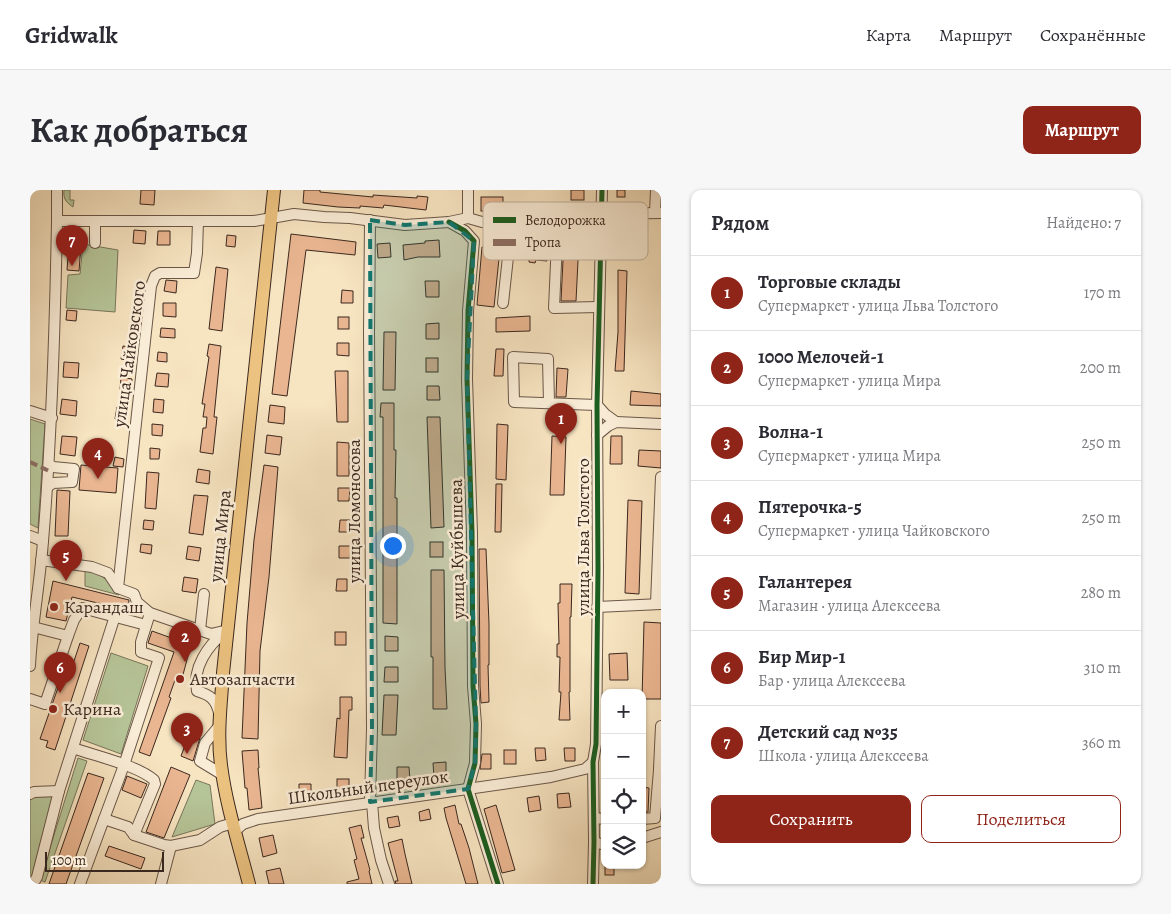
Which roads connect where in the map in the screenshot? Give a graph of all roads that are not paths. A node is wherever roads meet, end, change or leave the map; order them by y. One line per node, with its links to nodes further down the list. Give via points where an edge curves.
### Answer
1 (57, 190): 7 (street)
2 (274, 190): 6 (main road, улица Мира)
3 (468, 190): 8 (street)
4 (656, 190): 5 (street)
5 (658, 213)
6 (272, 217): 9 (street, via 294,214); 11 (street, via 254,221); 44 (main road, улица Мира)
7 (57, 218): 10 (street); 23 (street)
8 (468, 218): 12 (street); 13 (street)
9 (370, 220): 12 (street, via 405,224); 58 (street, улица Ломоносова)
10 (94, 221): 11 (street); 14 (street)
11 (198, 221): 35 (street, улица Чайковского, via 194,273 160,273 151,286)
12 (449, 222): 55 (street, улица Куйбышева, via 466,231 474,241 467,379 476,724 475,762)
13 (483, 222)
14 (95, 243)
15 (508, 260): 18 (street)
16 (556, 260): 19 (street, via 554,308)
17 (600, 260): 19 (street, улица Льва Толстого)
18 (503, 303)
19 (598, 307): 21 (street, улица Льва Толстого)
20 (549, 403): 20 (street, via 514,402 513,358 548,359); 21 (street)
21 (597, 405): 24 (street); 26 (street, улица Льва Толстого)
22 (30, 411): 23 (street)
23 (52, 418): 27 (street)
24 (616, 422): 25 (street); 26 (street)
25 (661, 424)
26 (597, 435): 38 (street, улица Льва Толстого)
27 (49, 464): 29 (street); 29 (street, via 74,469 72,482 52,483)
28 (661, 477): 30 (street)
29 (47, 487): 32 (street)
30 (661, 493): 37 (street)
31 (30, 536): 32 (street)
32 (43, 541): 33 (street)
33 (42, 560): 34 (street); 35 (street, via 92,566 108,573)
34 (34, 580): 42 (street)
35 (118, 588): 39 (street, via 134,594 137,602)
36 (204, 594): 43 (street)
37 (658, 604): 38 (street)
38 (597, 607): 51 (street, улица Льва Толстого, via 596,744)
39 (150, 613): 41 (street); 43 (street)
40 (115, 616): 41 (street); 45 (street, via 82,608); 50 (street)
41 (146, 624): 52 (street, via 142,652 159,658)
42 (32, 627): 45 (street); 46 (street)
43 (200, 630): 44 (street, via 211,634)
44 (228, 630): 48 (main road, улица Мира); 48 (street, via 209,646 201,661 196,683 197,691 211,697 217,704)
45 (68, 636): 47 (street, via 45,704)
46 (30, 666)
47 (30, 699)
48 (220, 723): 54 (main road, улица Мира); 54 (street, via 205,743 200,761)
49 (661, 726): 53 (street)
50 (73, 748): 52 (street); 56 (street)
51 (593, 762): 55 (street, Школьный переулок, via 585,769 551,777); 59 (street, улица Льва Толстого)
52 (124, 765): 60 (street); 64 (street, via 150,776 155,784)
53 (660, 767): 61 (street, via 655,818)
54 (223, 775): 62 (main road, улица Мира)
55 (468, 789): 58 (street, Школьный переулок); 73 (street)
56 (59, 791): 57 (street); 68 (street)
57 (30, 794)
58 (371, 802): 62 (street, Школьный переулок, via 258,818); 72 (street, улица Ломоносова, via 381,860)
59 (599, 818): 66 (street, улица Льва Толстого)
60 (104, 819): 64 (street, via 128,827); 69 (street)
61 (646, 819)
62 (234, 827): 67 (street, Школьный переулок, via 220,827 200,840); 71 (main road, улица Мира)
63 (661, 832): 65 (street)
64 (134, 835): 67 (street)
65 (646, 837)
66 (600, 843): 74 (street, улица Льва Толстого)
67 (171, 846): 70 (street)
68 (33, 884)
69 (80, 884)
70 (160, 884)
71 (249, 884)
72 (389, 884)
73 (498, 884)
74 (593, 884)

